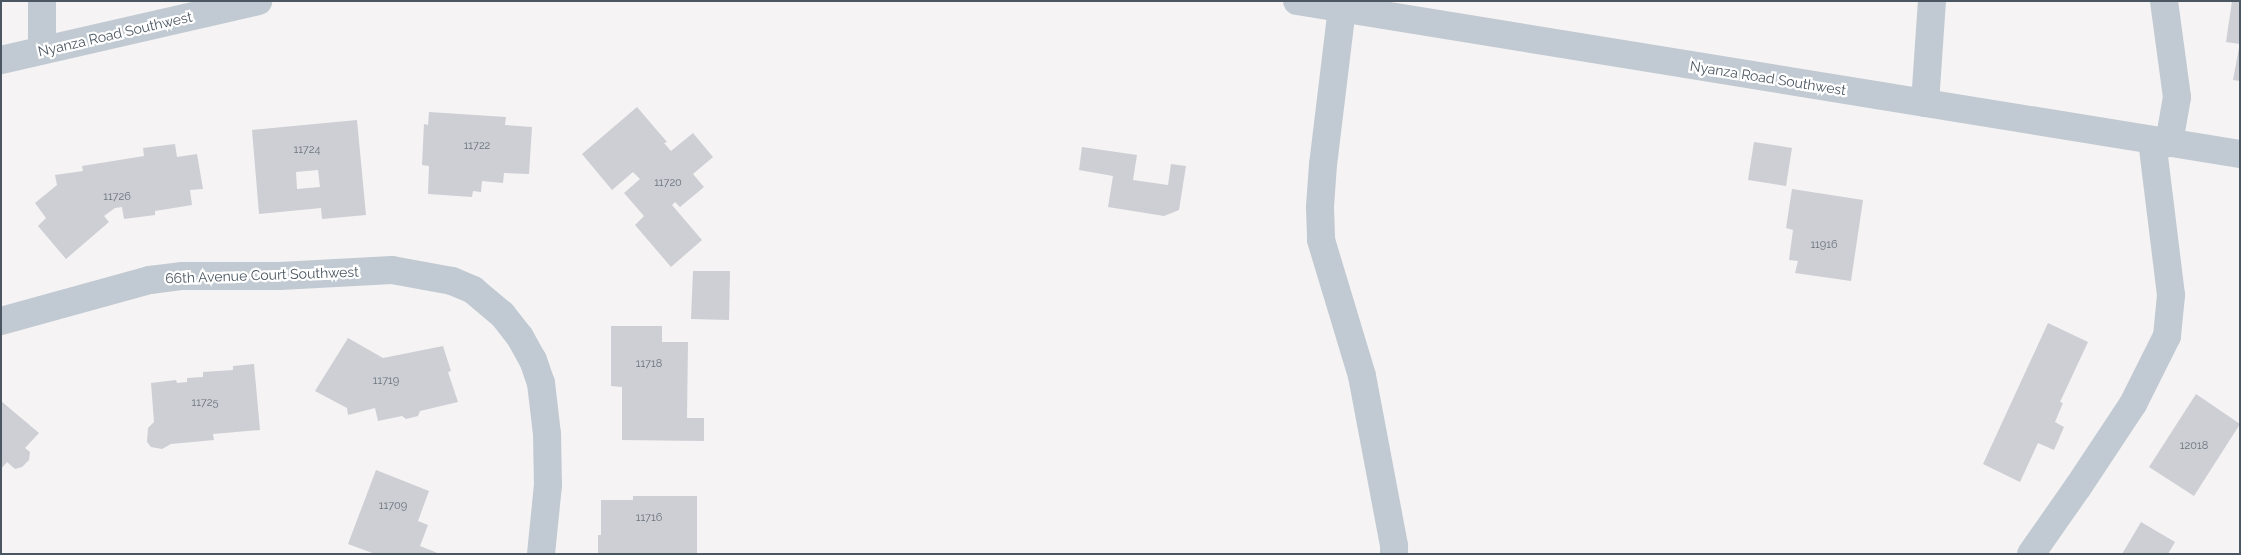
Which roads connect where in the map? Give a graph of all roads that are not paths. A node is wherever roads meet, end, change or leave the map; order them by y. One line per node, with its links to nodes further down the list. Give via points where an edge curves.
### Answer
1 (42, 1): 7 (street)
2 (258, 1): 7 (street, Nyanza Road Southwest)
3 (1297, 1): 6 (street, Nyanza Road Southwest)
4 (1932, 1): 9 (street)
5 (2164, 1): 10 (street, via 2177,97)
6 (1342, 8): 9 (street, Nyanza Road Southwest); 14 (street, via 1323,164 1321,240 1362,376)
7 (42, 50): 8 (street, Nyanza Road Southwest)
8 (1, 60)
9 (1925, 103): 10 (street, Nyanza Road Southwest)
10 (2161, 141): 11 (street, Nyanza Road Southwest); 15 (street, via 2171,295 2167,336 2133,404)
11 (2240, 154)
12 (1, 321): 13 (street, 66th Avenue Court Southwest, via 150,280 183,276 280,276 392,270 452,281 473,290 502,314 511,326 533,360 541,383 548,484)
13 (541, 554)
14 (1394, 554)
15 (2030, 554)

